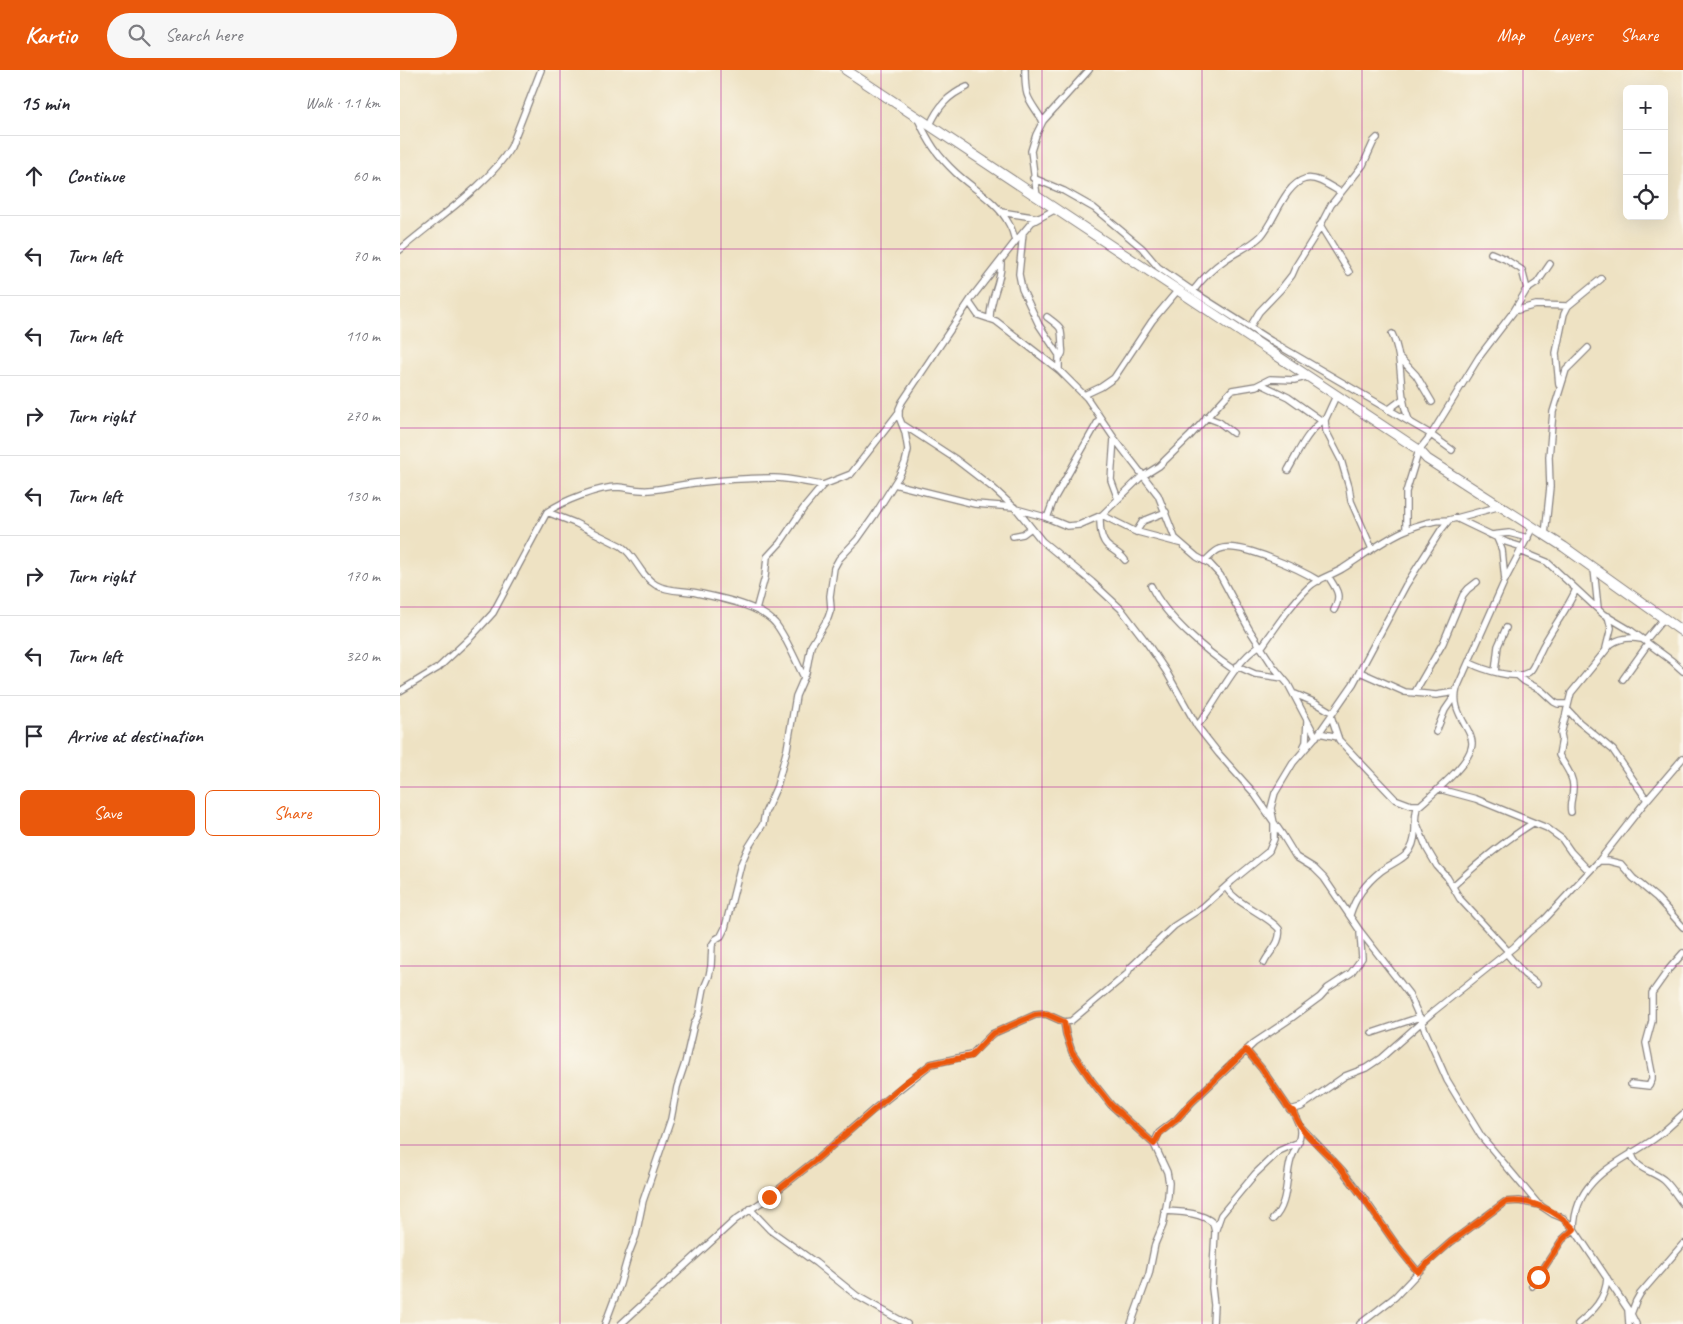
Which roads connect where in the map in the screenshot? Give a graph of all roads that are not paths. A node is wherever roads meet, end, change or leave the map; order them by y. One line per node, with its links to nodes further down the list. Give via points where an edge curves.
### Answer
1 (541, 70): 19 (street, via 505,157 453,207)
2 (846, 70): 6 (main road)
3 (1024, 70): 7 (street, via 1027,99)
4 (1089, 70): 7 (street)
5 (967, 87): 8 (street, via 943,102)
6 (916, 117): 8 (main road); 14 (street, via 929,144 955,172)
7 (1043, 121): 10 (street, via 1031,152)
8 (930, 126): 12 (main road)
9 (1377, 138): 11 (street, via 1362,166)
10 (1033, 178): 12 (street); 26 (street, via 1094,208 1142,248 1158,267)
11 (1340, 192): 16 (street); 26 (street, via 1321,181 1304,179 1281,202 1261,236 1224,260 1202,278)
12 (1037, 196): 13 (main road)
13 (1056, 209): 15 (street); 25 (main road)
14 (1001, 212): 15 (street); 18 (street)
15 (1040, 218): 17 (street)
16 (1320, 226): 23 (street); 33 (street, via 1292,275)
17 (1023, 233): 18 (street); 36 (street, via 1018,274 1022,289 1039,325)
18 (1016, 242): 21 (street)
19 (400, 250)
20 (1490, 253): 27 (street, via 1522,270)
21 (1001, 261): 28 (street); 32 (street, via 990,305)
22 (1550, 264): 27 (street)
23 (1349, 272)
24 (1601, 279): 29 (street)
25 (1178, 290): 39 (main road); 42 (street, via 1152,321 1114,378)
26 (1193, 291): 33 (street)
27 (1526, 291): 30 (street)
28 (969, 302): 32 (street, via 978,315); 47 (street, via 913,383)
29 (1568, 306): 30 (street, via 1536,305); 41 (street, via 1556,353)
30 (1514, 310): 54 (street, via 1479,357)
31 (1047, 317): 36 (street, via 1062,331 1063,353)
32 (990, 319): 38 (street)
33 (1250, 327): 46 (street)
34 (1392, 334): 37 (street)
35 (1588, 348): 41 (street, via 1566,370)
36 (1060, 357): 38 (street)
37 (1399, 357): 44 (street); 45 (street, via 1416,375)
38 (1059, 370): 42 (street)
39 (1306, 377): 40 (street, via 1270,379); 43 (main road)
40 (1261, 384): 49 (street, via 1232,390); 50 (street)
41 (1560, 387): 75 (street, via 1553,412)
42 (1084, 395): 48 (street)
43 (1336, 396): 50 (street); 56 (main road)
44 (1404, 398): 46 (street); 51 (street)
45 (1432, 402)
46 (1388, 410): 51 (street)
47 (899, 412): 52 (street); 61 (street, via 851,474)
48 (1100, 418): 55 (street); 68 (street, via 1054,499)
49 (1206, 418): 53 (street, via 1219,422); 59 (street, via 1158,466)
50 (1324, 421): 58 (street, via 1303,443); 80 (street)
51 (1410, 422): 54 (street)
52 (902, 424): 60 (street, via 908,450); 64 (street, via 973,472)
53 (1233, 433)
54 (1431, 435): 56 (street); 57 (street)
55 (1114, 438): 59 (street); 62 (street, via 1111,480)
56 (1419, 450): 63 (main road, via 1427,459); 73 (street, via 1406,492)
57 (1452, 450)
58 (1288, 470)
59 (1143, 476): 62 (street); 66 (street)
60 (894, 484): 64 (street, via 975,504); 107 (street, via 834,568 831,609 811,646)
61 (822, 485): 65 (street, via 774,478 635,491 618,487 602,489); 92 (street, via 767,558)
62 (1118, 500): 67 (street)
63 (1502, 506): 69 (street); 71 (main road)
64 (1015, 508): 68 (street); 72 (street)
65 (547, 512): 92 (street, via 626,549 646,578 657,586 672,591 695,592); 110 (street, via 493,613 438,668)
66 (1166, 512): 74 (street, via 1143,521); 79 (street, via 1171,530)
67 (1101, 516): 68 (street, via 1072,526); 74 (street); 82 (street, via 1105,544)
68 (1047, 518)
69 (1456, 518): 70 (street); 77 (street)
70 (1449, 520): 73 (street); 103 (street, via 1406,585)
71 (1533, 527): 75 (main road); 78 (street)
72 (1031, 528): 76 (street); 117 (street, via 1120,609 1148,643)
73 (1406, 530): 80 (street)
74 (1136, 532): 79 (street)
75 (1545, 535): 84 (main road)
76 (1013, 536)
77 (1494, 536): 78 (street, via 1509,533); 81 (street); 86 (street, via 1502,550)
78 (1528, 538): 81 (street)
79 (1181, 543): 83 (street)
80 (1372, 549): 85 (street)
81 (1521, 549): 86 (street); 90 (street, via 1547,562)
82 (1125, 560)
83 (1205, 561): 87 (street, via 1221,548 1240,548 1305,572); 99 (street, via 1220,575)
84 (1594, 569): 91 (street); 95 (main road)
85 (1328, 576): 87 (street); 93 (street, via 1338,591)
86 (1505, 580): 101 (street)
87 (1320, 581): 99 (street, via 1303,593)
88 (1478, 582): 111 (street, via 1463,595 1443,643)
89 (1151, 586): 102 (street, via 1202,647)
90 (1576, 589): 91 (street); 106 (street, via 1533,667)
91 (1598, 608): 94 (street)
92 (756, 610): 107 (street, via 775,623)
93 (1334, 610)
94 (1608, 616): 98 (street); 100 (street, via 1611,628)
95 (1664, 618): 97 (main road); 98 (street)
96 (1506, 628): 104 (street, via 1498,646)
97 (1683, 632)
98 (1645, 641): 100 (street, via 1616,640); 105 (street); 109 (street)
99 (1261, 646): 102 (street, via 1244,657); 108 (street)
100 (1605, 650): 114 (street, via 1575,687)
101 (1470, 663): 104 (street); 113 (street)
102 (1236, 668): 108 (street); 117 (street)
103 (1360, 672): 111 (street, via 1405,692); 115 (street)
104 (1495, 672): 106 (street)
105 (1683, 672)
106 (1517, 675): 114 (street)
107 (804, 677): 164 (street, via 796,696 777,786 763,824 741,864 725,928 712,945 712,966 671,1118)
108 (1283, 678): 112 (street)
109 (1623, 679)
110 (400, 691)
111 (1415, 692): 113 (street)
112 (1295, 694): 115 (street, via 1316,703); 116 (street)
113 (1455, 694): 118 (street); 123 (street, via 1456,707 1470,736 1471,749)
114 (1567, 707): 124 (street, via 1579,722 1613,750); 126 (street, via 1559,755 1573,784)
115 (1332, 715): 119 (street); 120 (street)
116 (1306, 718): 119 (street); 121 (street, via 1306,742)
117 (1197, 726): 128 (street, via 1253,792)
118 (1436, 732)
119 (1318, 735): 120 (street); 121 (street)
120 (1338, 737): 125 (street, via 1395,799)
121 (1299, 755): 128 (street, via 1272,800)
122 (1683, 758): 124 (street)
123 (1439, 789): 125 (street); 129 (street, via 1476,799)
124 (1647, 800): 130 (street)
125 (1420, 805): 127 (street)
126 (1571, 812)
127 (1416, 822): 132 (street, via 1433,860); 134 (street, via 1408,853 1369,883 1353,905)
128 (1274, 823): 133 (street, via 1273,844 1269,851); 134 (street, via 1296,857 1324,878)
129 (1533, 823): 131 (street, via 1554,833); 132 (street, via 1511,836)
130 (1599, 861): 131 (street); 135 (street, via 1621,864)
131 (1590, 871): 137 (street, via 1556,909)
132 (1453, 886): 137 (street, via 1465,905)
133 (1226, 887): 139 (street, via 1279,929 1277,940); 142 (street, via 1204,907 1174,926 1107,992 1076,1017)
134 (1350, 915): 136 (street)
135 (1683, 927)
136 (1360, 931): 141 (street, via 1409,994); 144 (street, via 1362,958 1351,973)
137 (1507, 952): 140 (street, via 1524,974); 141 (street)
138 (1683, 953): 145 (street, via 1652,993 1652,1021 1646,1043 1651,1083 1649,1086)
139 (1264, 963)
140 (1537, 984)
141 (1421, 1021): 143 (street); 146 (street, via 1375,1063 1350,1074); 153 (street, via 1450,1086 1481,1136)
142 (1064, 1022): 150 (street, via 1072,1052 1087,1074 1111,1105); 154 (street, via 1046,1014 1035,1015 992,1034 971,1056 931,1064 817,1159)
143 (1372, 1032)
144 (1246, 1050): 146 (street); 150 (street, via 1160,1133)
145 (1631, 1084)
146 (1293, 1111): 148 (street)
147 (1683, 1114): 151 (street, via 1656,1138)
148 (1300, 1126): 149 (street); 160 (street, via 1342,1170)
149 (1298, 1142): 156 (street, via 1286,1192); 158 (street, via 1279,1151 1255,1174 1221,1215)
150 (1154, 1144): 155 (street, via 1168,1177)
151 (1632, 1152): 152 (street, via 1637,1164 1665,1181); 157 (street, via 1594,1179 1578,1205)
152 (1683, 1204)
153 (1541, 1206): 157 (street, via 1563,1218); 160 (street, via 1505,1202 1451,1242)
154 (750, 1209): 165 (street); 166 (street, via 770,1230 857,1296)
155 (1164, 1211): 158 (street, via 1204,1218 1213,1223); 167 (street, via 1149,1274)
156 (1273, 1219)
157 (1574, 1229): 161 (street); 162 (street, via 1562,1240)
158 (1215, 1232): 168 (street)
159 (1683, 1244): 163 (street, via 1644,1289)
160 (1418, 1272): 169 (street, via 1395,1297)
161 (1607, 1278): 163 (street); 170 (street, via 1600,1302)
162 (1532, 1286)
163 (1630, 1312): 171 (street); 172 (street)
164 (605, 1324)
165 (621, 1324)
166 (907, 1324)
167 (1131, 1324)
168 (1213, 1324)
169 (1360, 1324)
170 (1578, 1324)
171 (1629, 1324)
172 (1636, 1324)

